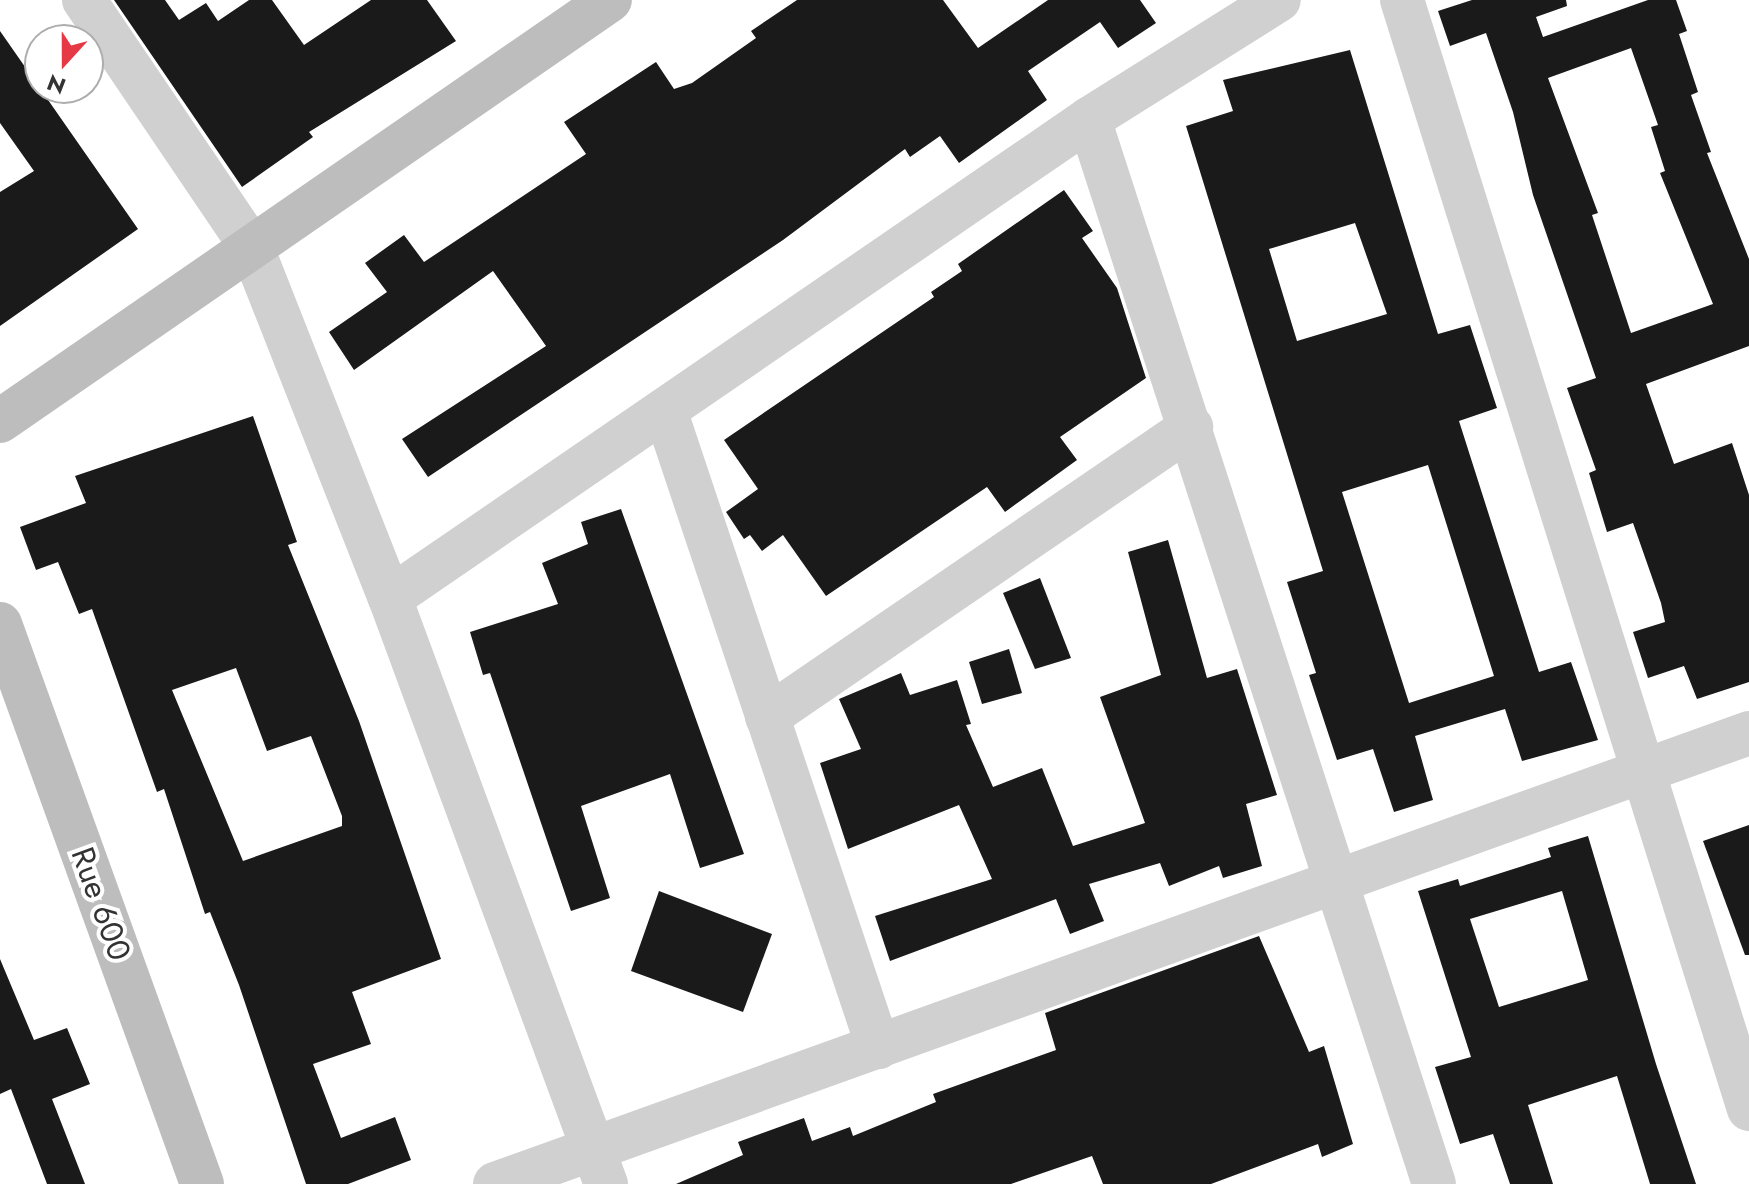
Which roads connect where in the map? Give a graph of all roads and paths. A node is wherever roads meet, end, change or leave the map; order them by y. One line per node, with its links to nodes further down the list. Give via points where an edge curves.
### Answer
1 (84, 0): 6 (street)
2 (610, 0): 6 (street)
3 (1279, 0): 5 (street)
4 (1402, 0): 14 (street)
5 (1089, 119): 7 (street); 9 (street)
6 (252, 248): 8 (street); 10 (street)
7 (665, 410): 10 (street); 12 (street)
8 (0, 421)
9 (1191, 427): 12 (street); 15 (street)
10 (390, 598): 18 (street)
11 (0, 624): 19 (street, Rue 600)
12 (767, 717): 16 (street)
13 (1749, 733): 14 (street)
14 (1646, 770): 15 (street); 17 (street)
15 (1340, 880): 16 (street); 21 (street)
16 (878, 1047): 18 (street)
17 (1749, 1109)
18 (600, 1166): 20 (street)
19 (202, 1184)
20 (495, 1184)
21 (1433, 1184)

